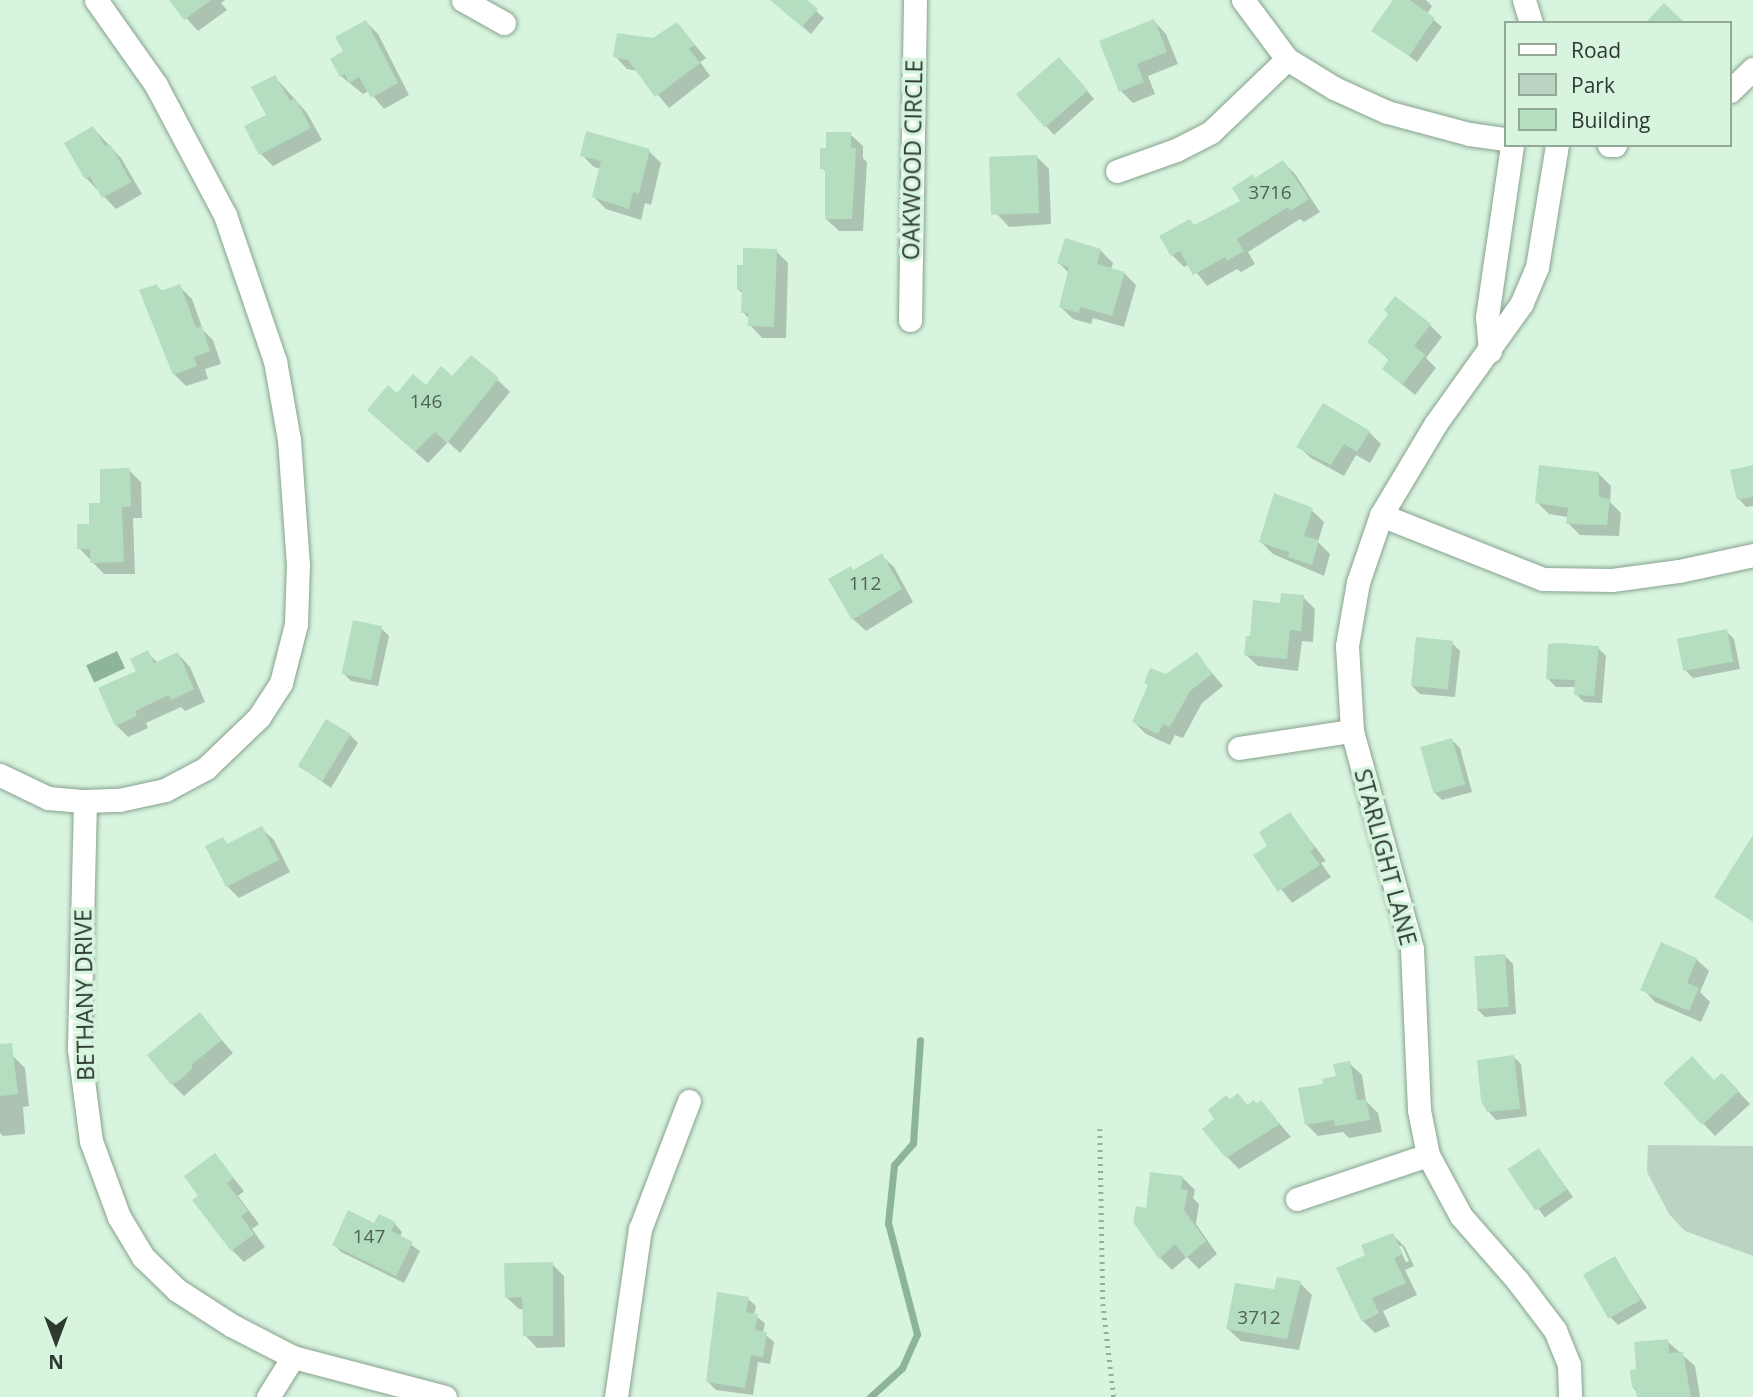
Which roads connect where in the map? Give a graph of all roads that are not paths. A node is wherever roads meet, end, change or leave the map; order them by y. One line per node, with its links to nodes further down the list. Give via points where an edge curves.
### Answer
1 (96, 0): 22 (street, via 156,85 225,215 275,361 289,440 298,565 296,624 281,683 259,717 206,768 165,790 119,800)
2 (463, 0): 7 (street)
3 (915, 0): 15 (street, OAKWOOD CIRCLE)
4 (1243, 0): 8 (street)
5 (1524, 0): 6 (street)
6 (1530, 21)
7 (505, 23)
8 (1287, 58): 11 (street, via 1334,88 1387,112); 14 (street, via 1211,132)
9 (1753, 69): 10 (street)
10 (1732, 89)
11 (1504, 139)
12 (1512, 147): 16 (street, via 1487,317)
13 (1557, 147): 16 (street, STARLIGHT LANE, via 1537,267 1522,303)
14 (1117, 171)
15 (910, 320)
16 (1490, 351): 17 (street, STARLIGHT LANE, via 1436,423)
17 (1381, 515): 18 (street, via 1543,579 1612,580); 19 (street, STARLIGHT LANE, via 1358,582 1347,646)
18 (1753, 555)
19 (1352, 731): 20 (street); 24 (street, STARLIGHT LANE, via 1412,949 1419,1110)
20 (1239, 748)
21 (0, 775): 22 (street, via 48,798)
22 (85, 801): 26 (street, BETHANY DRIVE, via 79,1049 91,1141 114,1204 144,1257 177,1290)
23 (689, 1101): 29 (street, via 640,1229)
24 (1428, 1155): 25 (street); 30 (street, STARLIGHT LANE, via 1461,1216 1555,1330 1569,1365)
25 (1297, 1199)
26 (293, 1357): 27 (street); 28 (street, BETHANY DRIVE)
27 (268, 1397)
28 (445, 1397)
29 (616, 1397)
30 (1570, 1397)

